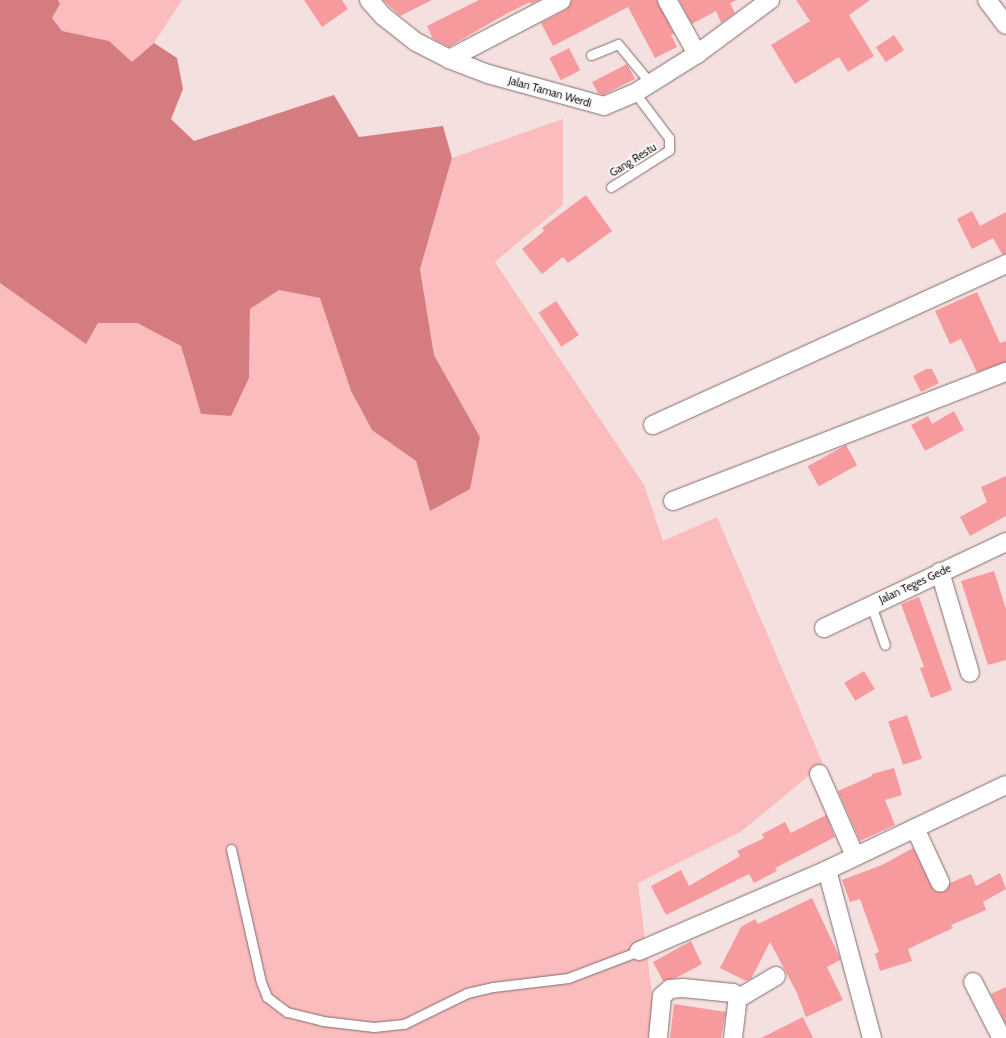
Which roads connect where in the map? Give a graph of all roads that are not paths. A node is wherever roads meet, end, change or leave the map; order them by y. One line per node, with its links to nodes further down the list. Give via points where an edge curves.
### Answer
1 (369, 0): 9 (street, Jalan Taman Werdi, via 383,16 411,38)
2 (562, 0): 9 (street)
3 (667, 0): 7 (street)
4 (770, 0): 7 (street, Jalan Taman Werdi)
5 (988, 0): 6 (street)
6 (1006, 24)
7 (697, 54): 10 (street, Jalan Taman Werdi)
8 (591, 55): 10 (lane, via 614,43 618,44)
9 (449, 60): 11 (street, Jalan Taman Werdi, via 597,105 608,105)
10 (651, 84): 11 (street, Jalan Taman Werdi)
11 (635, 93): 12 (lane, Gang Restu, via 669,138 669,150)
12 (611, 187)
13 (1006, 264): 15 (street)
14 (1006, 372): 16 (street)
15 (653, 425)
16 (673, 501)
17 (1006, 542): 18 (street, Jalan Teges Gede)
18 (940, 572): 19 (street, Jalan Teges Gede); 22 (street)
19 (871, 605): 20 (street, Jalan Teges Gede); 21 (lane)
20 (824, 628)
21 (885, 645)
22 (970, 673)
23 (819, 774): 27 (street)
24 (1006, 785): 25 (street)
25 (915, 828): 27 (street); 29 (street)
26 (231, 849): 30 (lane, via 261,982 267,997 287,1012 323,1021 374,1027 404,1024 467,993 493,987 568,978)
27 (855, 856): 28 (street)
28 (827, 870): 30 (street); 37 (street)
29 (940, 882)
30 (639, 951)
31 (776, 976): 33 (street)
32 (973, 982): 34 (street)
33 (739, 998): 35 (street, via 733,993 670,989 662,1000); 36 (street)
34 (1000, 1035)
35 (658, 1038)
36 (733, 1038)
37 (872, 1038)

